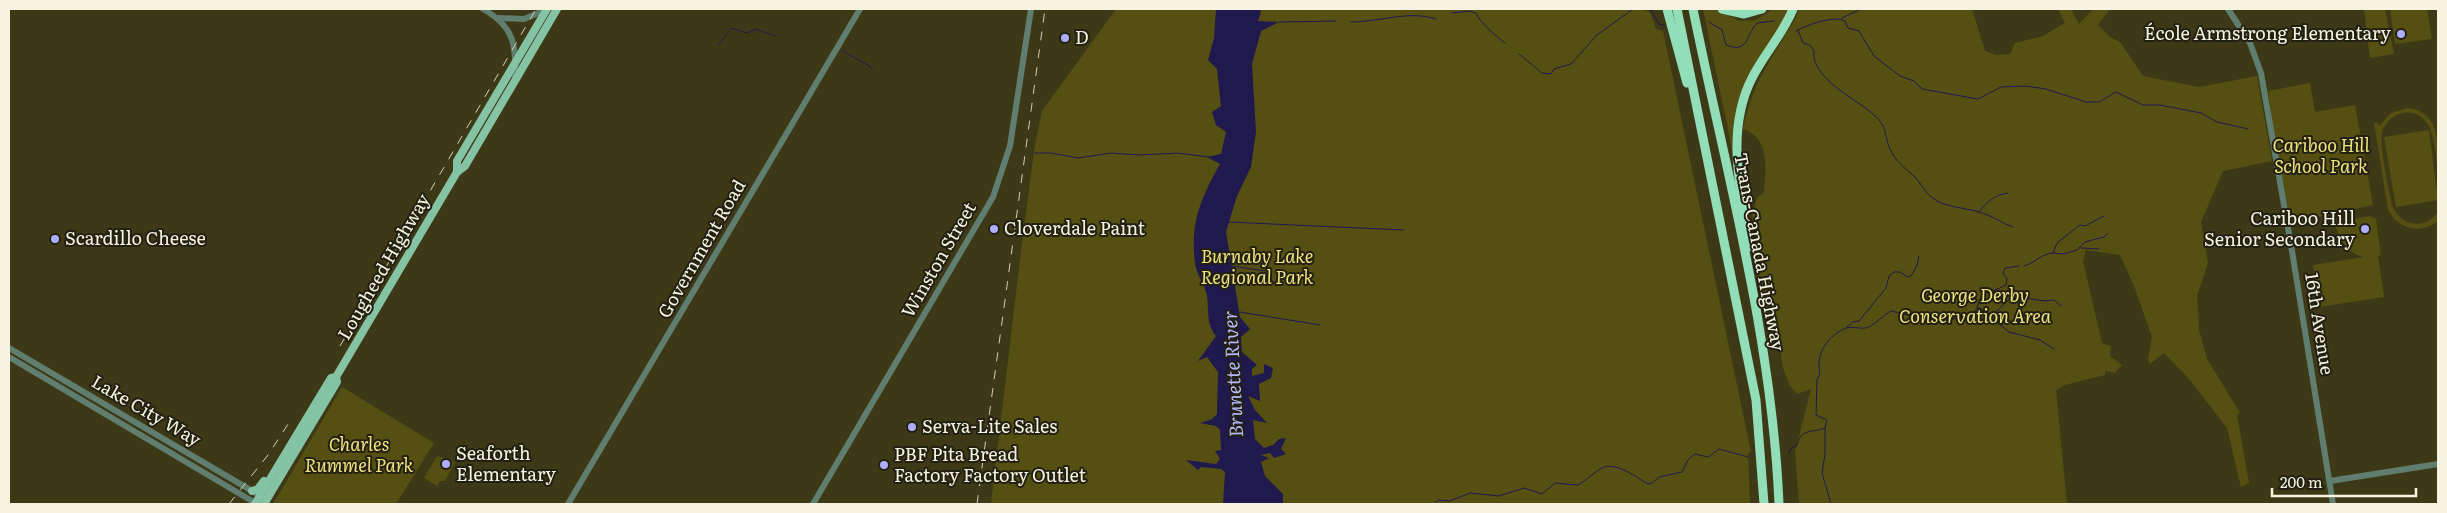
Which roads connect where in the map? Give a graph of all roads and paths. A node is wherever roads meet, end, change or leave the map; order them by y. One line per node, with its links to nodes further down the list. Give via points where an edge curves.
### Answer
1 (483, 9): 13 (street)
2 (547, 9): 13 (street, via 524,19); 14 (main road, Lougheed Highway)
3 (557, 9): 15 (main road, Lougheed Highway)
4 (860, 9): 27 (street, Government Road)
5 (1030, 9): 28 (street, Winston Street, via 1010,146 993,197)
6 (1667, 9): 16 (highway)
7 (1677, 9): 16 (highway, Trans-Canada Highway)
8 (1693, 9): 18 (highway, Trans-Canada Highway)
9 (1722, 9): 10 (highway, via 1744,14)
10 (1762, 9)
11 (1792, 9): 18 (highway, via 1752,77 1737,128 1737,155 1753,268)
12 (2228, 9): 24 (street, 16th Avenue, via 2250,43 2260,73)
13 (499, 18): 14 (street, via 513,39)
14 (516, 62): 15 (street); 17 (main road, Lougheed Highway, via 457,161)
15 (515, 82): 17 (main road, Lougheed Highway, via 465,166)
16 (1697, 111): 29 (highway, Trans-Canada Highway, via 1756,400)
17 (457, 172): 21 (main road, Lougheed Highway)
18 (1752, 284): 30 (highway, Trans-Canada Highway, via 1772,411)
19 (9, 348): 25 (street, Lake City Way)
20 (9, 356): 26 (street, Lake City Way)
21 (336, 377): 22 (main road, Lougheed Highway, via 332,378); 26 (main road, Lougheed Highway, via 337,382)
22 (302, 426): 25 (main road, via 296,429 261,486); 26 (main road, Lougheed Highway)
23 (2438, 464): 24 (street)
24 (2330, 481): 31 (street, 16th Avenue)
25 (252, 491): 26 (street, Lake City Way)
26 (260, 502)
27 (568, 504)
28 (813, 504)
29 (1764, 504)
30 (1779, 504)
31 (2333, 504)

